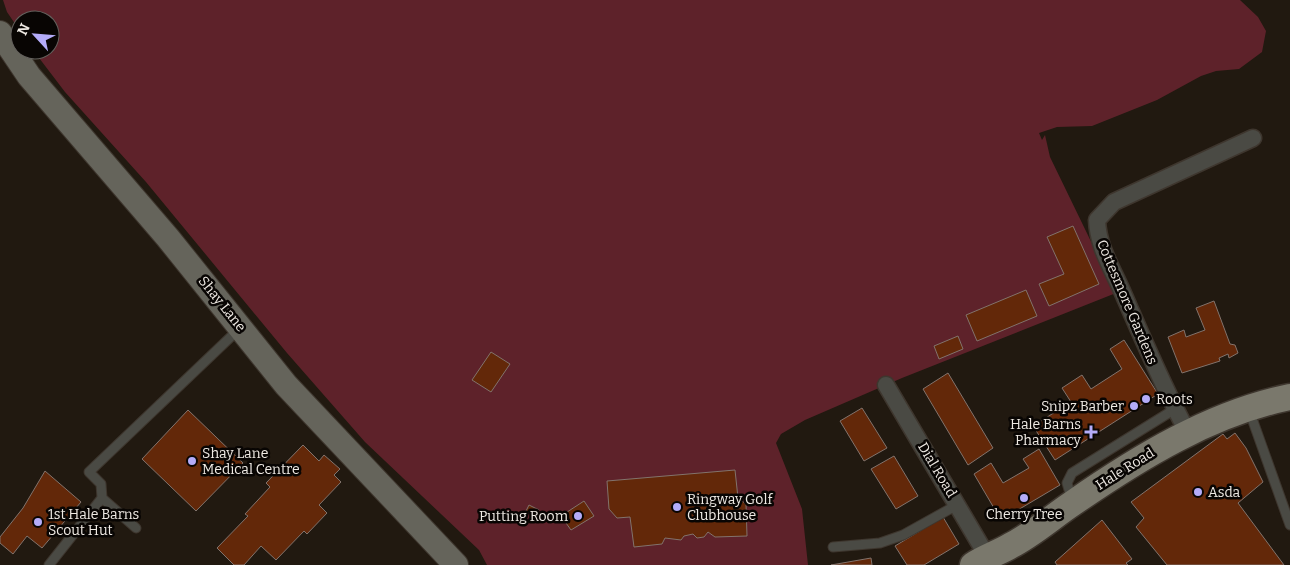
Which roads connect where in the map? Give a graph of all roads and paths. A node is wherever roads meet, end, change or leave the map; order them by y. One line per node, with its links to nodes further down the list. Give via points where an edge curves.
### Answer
1 (0, 33): 3 (street, Shay Lane, via 29,76)
2 (1253, 138): 6 (street, Cottesmore Gardens, via 1114,202 1097,220 1106,258)
3 (240, 327): 9 (lane, via 89,472 101,484); 17 (street, Shay Lane, via 286,385)
4 (886, 385): 11 (street, Dial Road)
5 (1290, 397): 7 (main road, Hale Road)
6 (1175, 409): 8 (street, Cottesmore Gardens); 10 (lane, via 1072,473 1066,483)
7 (1248, 409): 8 (main road, Hale Road); 12 (lane)
8 (1188, 433): 10 (main road, Hale Road)
9 (102, 498): 13 (lane); 16 (lane)
10 (1072, 503): 15 (main road, Hale Road, via 1010,546)
11 (957, 505): 14 (lane, via 903,535 880,543); 15 (street, Dial Road)
12 (1290, 525)
13 (136, 528)
14 (832, 546)
15 (980, 560)
16 (49, 565)
17 (456, 565)

